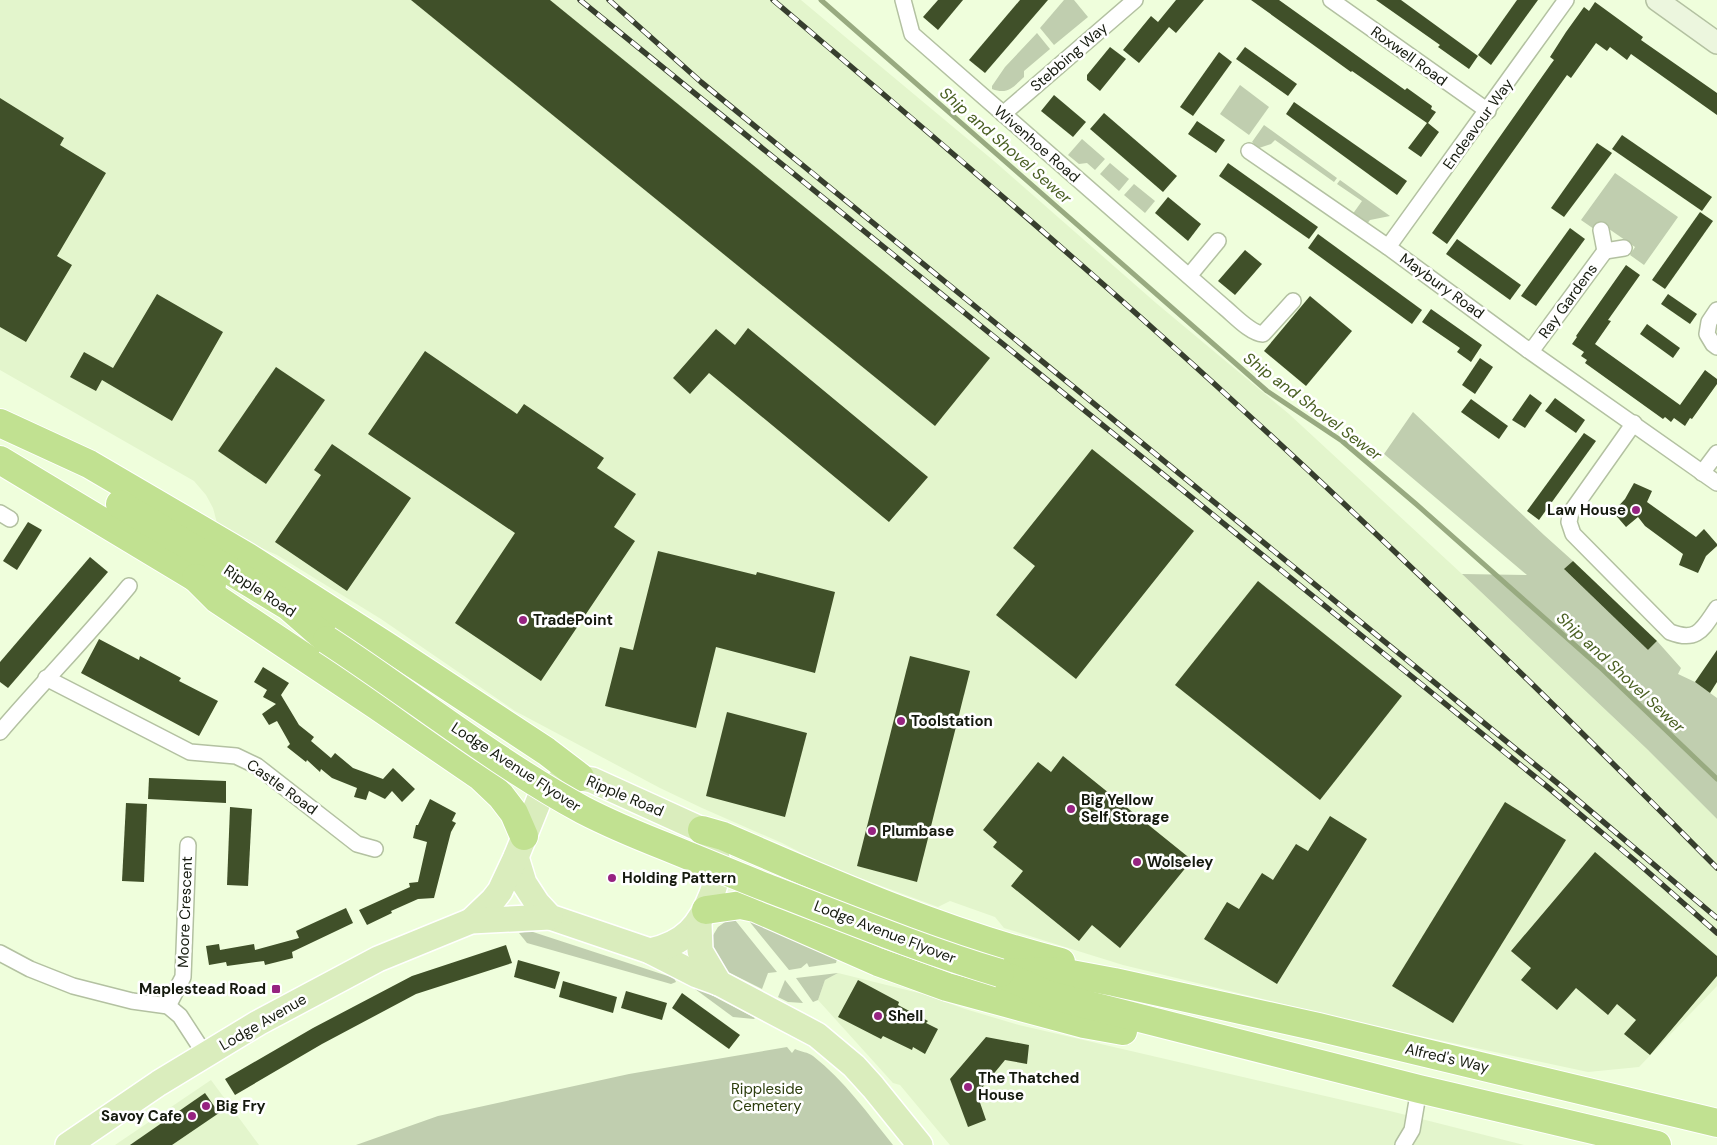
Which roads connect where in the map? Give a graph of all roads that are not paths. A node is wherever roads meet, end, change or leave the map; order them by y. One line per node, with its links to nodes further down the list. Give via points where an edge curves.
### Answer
1 (904, 0): 8 (street, Wivenhoe Road, via 912,34)
2 (1136, 0): 8 (street, Stebbing Way)
3 (1331, 0): 7 (street, Roxwell Road)
4 (1566, 0): 7 (street, Endeavour Way)
5 (1657, 0): 6 (street)
6 (1717, 43)
7 (1488, 111): 12 (street, Endeavour Way)
8 (1003, 114): 15 (street, Wivenhoe Road)
9 (1249, 151): 12 (street, Maybury Road)
10 (1601, 230): 14 (street, Ray Gardens)
11 (1218, 241): 15 (street)
12 (1388, 247): 19 (street, Maybury Road)
13 (1624, 248): 14 (street, Ray Gardens)
14 (1605, 250): 19 (street, Ray Gardens, via 1535,346)
15 (1188, 276): 16 (street, Wivenhoe Road, via 1259,334 1266,332)
16 (1292, 301)
17 (1717, 310): 18 (street, via 1709,322 1707,334)
18 (1717, 347)
19 (1528, 350): 20 (street, Maybury Road)
20 (1634, 423): 24 (street, Maybury Road); 28 (street, via 1571,512 1569,522 1573,534 1670,632 1691,637 1701,631)
21 (0, 425): 29 (highway, Ripple Road, via 23,445 288,606); 32 (highway, via 90,464 246,556)
22 (1717, 453): 24 (street)
23 (0, 460): 26 (highway, Ripple Road)
24 (1702, 473): 25 (street, Maybury Road)
25 (1717, 483)
26 (196, 578): 29 (highway, Ripple Road, via 224,589 276,620); 35 (highway, via 217,599 480,778 501,796 514,813)
27 (129, 586): 30 (street)
28 (1717, 608)
29 (327, 640): 42 (highway, Lodge Avenue Flyover, bridge, via 546,789 585,811 928,950)
30 (46, 678): 31 (street); 36 (street, Castle Road, via 190,752 236,756 257,766 357,844)
31 (0, 732)
32 (580, 777): 33 (main road, Ripple Road); 35 (main road, Ripple Road, via 556,783 543,794)
33 (702, 830): 37 (main road, via 711,840 718,865); 44 (highway, via 933,923)
34 (188, 844): 45 (street, Moore Crescent, via 183,977)
35 (520, 846): 38 (main road, via 524,883); 39 (main road, Lodge Avenue, via 500,891)
36 (375, 849)
37 (702, 916): 40 (main road, via 674,944); 43 (main road, via 700,951); 47 (highway, via 742,905 755,908 878,962 947,987 1084,1024 1137,1033 1250,1061)
38 (550, 917): 39 (main road, Lodge Avenue); 40 (main road)
39 (471, 921): 46 (main road, Lodge Avenue, via 378,959 258,1023)
40 (650, 951): 43 (main road)
41 (0, 952): 45 (street, via 30,969 74,986 132,1001)
42 (1000, 973): 44 (highway, Lodge Avenue Flyover, via 1055,971); 47 (highway, Lodge Avenue Flyover, via 1050,995)
43 (719, 983): 51 (main road, via 817,1035 854,1066)
44 (1176, 996): 49 (highway, Alfred's Way)
45 (168, 1006): 46 (street, via 180,1016)
46 (206, 1056): 50 (main road, Lodge Avenue, via 159,1083)
47 (1313, 1062): 48 (highway)
48 (1419, 1089): 52 (street, via 1412,1130); 53 (highway)
49 (1717, 1123)
50 (68, 1145)
51 (920, 1145)
52 (1403, 1145)
53 (1657, 1145)

